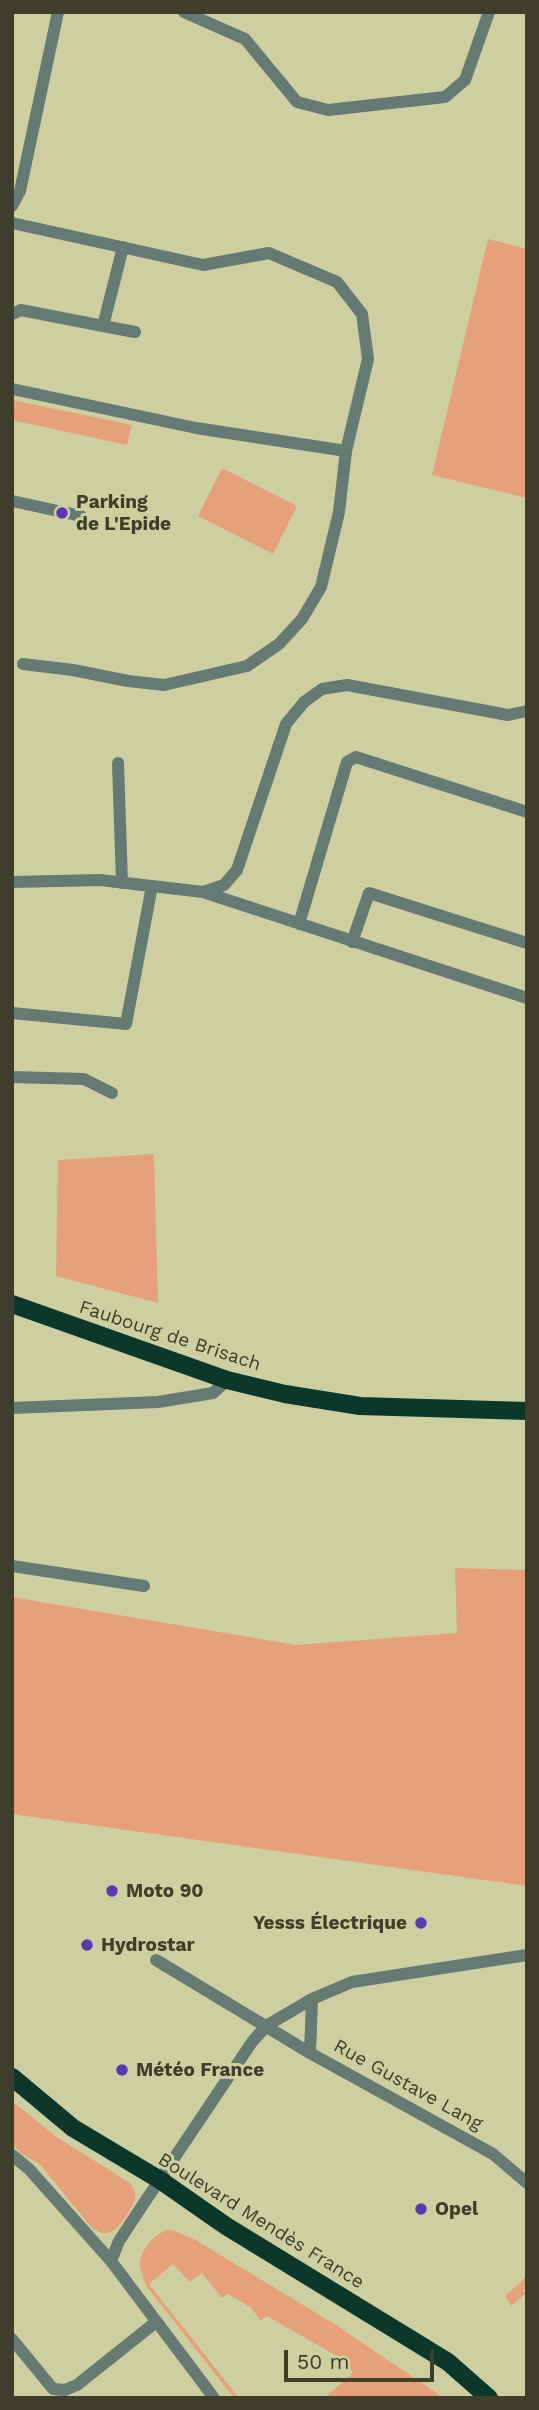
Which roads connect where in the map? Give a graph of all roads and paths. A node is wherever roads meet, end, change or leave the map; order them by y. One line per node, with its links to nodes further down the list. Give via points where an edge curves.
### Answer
1 (58, 12): 4 (street, via 20,191)
2 (184, 12): 3 (street, via 244,39 297,102 328,110 445,97 465,80)
3 (489, 12)
4 (12, 206)
5 (12, 222): 6 (street)
6 (122, 247): 8 (street); 11 (street, via 203,265 269,253 337,282 362,314 369,359)
7 (12, 314): 8 (street, via 21,310)
8 (103, 326): 9 (street)
9 (135, 332)
10 (12, 389): 11 (street, via 196,428)
11 (346, 451): 14 (street, via 339,512 321,587 302,619 279,644 247,666 164,685)
12 (12, 501): 13 (street)
13 (81, 516)
14 (23, 664)
15 (527, 712): 21 (street, via 508,715 347,685 322,689 286,724 237,870 224,885)
16 (118, 763): 19 (street)
17 (527, 812): 22 (street, via 356,757 347,762)
18 (12, 882): 19 (street)
19 (122, 883): 20 (street)
20 (152, 886): 21 (street); 26 (street, via 126,1024)
21 (203, 892): 22 (street)
22 (299, 924): 23 (street)
23 (352, 942): 24 (street, via 369,893); 25 (street)
24 (527, 943)
25 (527, 998)
26 (12, 1013)
27 (12, 1077): 28 (street, via 84,1079)
28 (112, 1093)
29 (12, 1304): 30 (main road, Faubourg de Brisach)
30 (227, 1380): 31 (street, via 213,1393 158,1402); 32 (main road, Faubourg de Brisach, via 360,1406)
31 (12, 1408)
32 (527, 1411)
33 (12, 1566): 34 (street)
34 (144, 1586)
35 (527, 1955): 37 (street, via 352,1982)
36 (156, 1960): 38 (street, Rue Gustave Lang)
37 (312, 1999): 38 (street); 39 (street)
38 (267, 2026): 39 (street, Rue Gustave Lang); 42 (street)
39 (310, 2053): 43 (street, Rue Gustave Lang, via 493,2154)
40 (12, 2077): 42 (main road, Boulevard Mendès France, via 73,2128)
41 (12, 2155): 44 (street)
42 (160, 2180): 44 (street, via 119,2241); 48 (main road, Boulevard Mendès France, via 226,2226 448,2362)
43 (527, 2183)
44 (111, 2261): 45 (street)
45 (156, 2322): 46 (street, via 65,2390 53,2389); 47 (street)
46 (12, 2339)
47 (214, 2398)
48 (489, 2398)

